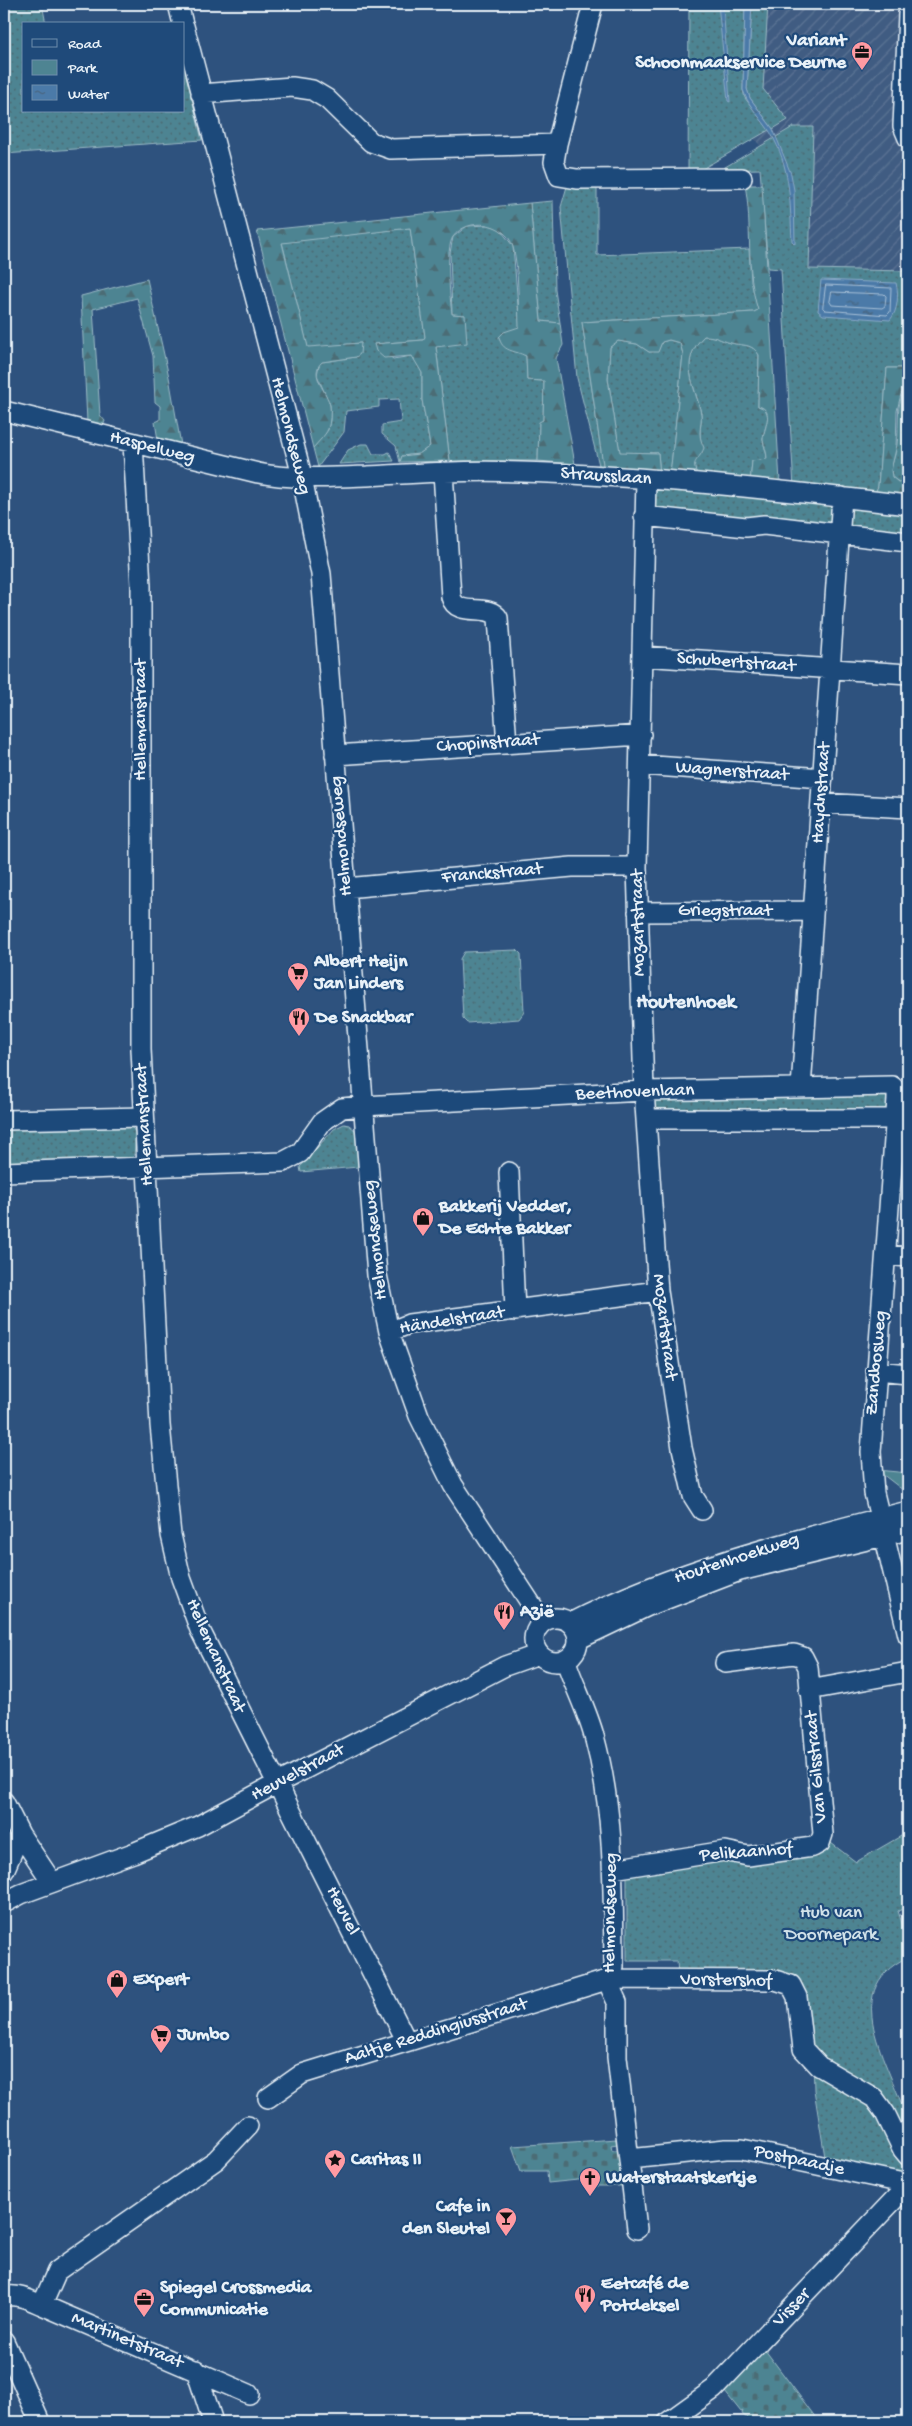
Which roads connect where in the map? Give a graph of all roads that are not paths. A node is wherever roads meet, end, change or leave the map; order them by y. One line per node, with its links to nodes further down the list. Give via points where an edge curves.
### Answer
1 (178, 4): 4 (street, Helmondseweg)
2 (593, 4): 8 (street)
3 (908, 14): 7 (street, via 902,126)
4 (182, 22)
5 (185, 33): 6 (street, Helmondseweg)
6 (201, 94): 8 (street, via 292,88 312,90 327,98 371,142 391,148); 13 (street, Helmondseweg)
7 (908, 138)
8 (557, 144): 9 (street, via 554,162 559,176 577,179)
9 (742, 178)
10 (4, 411): 11 (street, Haspelweg)
11 (133, 443): 13 (street, Haspelweg, via 258,473); 38 (street, Hellemanstraat, via 141,586 141,1049)
12 (443, 472): 13 (street, Strausslaan); 14 (street, Strausslaan, via 520,472); 24 (street, via 452,602 459,607 491,612 498,618)
13 (302, 478): 25 (street, Helmondseweg, via 321,574)
14 (646, 480): 15 (street, Strausslaan); 17 (street, Mozartstraat)
15 (842, 497): 16 (street, Strausslaan); 18 (street, Haydnstraat)
16 (908, 505)
17 (644, 516): 18 (street, Strausslaan); 20 (street, Mozartstraat)
18 (839, 534): 19 (street, Strausslaan); 21 (street, Haydnstraat)
19 (908, 542)
20 (642, 656): 21 (street, Schubertstraat); 23 (street, Mozartstraat)
21 (830, 669): 22 (street, Schubertstraat); 27 (street, Haydnstraat)
22 (908, 674)
23 (641, 735): 24 (street, Chopinstraat); 26 (street, Mozartstraat)
24 (507, 744): 25 (street, Chopinstraat)
25 (335, 755): 31 (street, Helmondseweg)
26 (640, 765): 27 (street, Wagnerstraat); 30 (street, Mozartstraat)
27 (823, 778): 28 (street, Haydnstraat)
28 (821, 803): 29 (street); 32 (street, Haydnstraat)
29 (908, 808)
30 (637, 867): 31 (street, Franckstraat, via 572,866); 33 (street, Mozartstraat)
31 (346, 888): 37 (street, Helmondseweg)
32 (813, 911): 33 (street, Griegstraat); 34 (street, Haydnstraat)
33 (638, 912): 35 (street, Mozartstraat)
34 (801, 1088): 35 (street, Beethovenlaan); 36 (street, Beethovenlaan, via 892,1086)
35 (644, 1091): 37 (street, Beethovenlaan); 39 (street, Mozartstraat)
36 (903, 1098): 40 (street, Zandbosweg)
37 (363, 1106): 42 (street, Beethovenlaan, via 342,1108 322,1122 300,1153 283,1162); 49 (street, Helmondseweg, via 377,1275)
38 (144, 1117): 41 (street); 42 (street, Hellemanstraat)
39 (647, 1119): 40 (street, Beethovenlaan); 47 (street, Mozartstraat)
40 (896, 1119): 45 (street, Zandbosweg)
41 (4, 1120)
42 (148, 1166): 43 (street, Beethovenlaan); 64 (street, Hellemanstraat, via 160,1425 172,1535 181,1578 200,1630)
43 (4, 1172)
44 (509, 1172): 48 (street, Händelstraat)
45 (886, 1255): 46 (street); 50 (street, Zandbosweg)
46 (908, 1257)
47 (658, 1291): 48 (street, Händelstraat); 52 (street, Mozartstraat, via 682,1448 693,1496)
48 (515, 1311): 49 (street, Händelstraat, via 409,1324)
49 (388, 1332): 56 (street, Helmondseweg, via 419,1416 453,1484)
50 (876, 1371): 51 (street); 54 (street, Zandbosweg, via 871,1452 872,1477)
51 (908, 1374)
52 (702, 1510)
53 (908, 1511): 54 (street, Houtenhoekweg)
54 (882, 1527): 55 (street, Houtenhoekweg); 57 (street, Houtenhoekweg, via 740,1571); 58 (street, Zandbosweg)
55 (908, 1530)
56 (543, 1622): 57 (street, via 561,1618); 59 (street, via 535,1631 533,1641)
57 (574, 1631): 60 (street, via 575,1653)
58 (908, 1635)
59 (539, 1654): 60 (street, via 544,1660 554,1663); 64 (street, Heuvelstraat, via 505,1666)
60 (566, 1661): 68 (street, Helmondseweg, via 593,1734 602,1770 610,1816)
61 (725, 1662): 63 (street, Van Gilsstraat, via 794,1654 803,1657 808,1667)
62 (908, 1672): 63 (street, Van Gilsstraat)
63 (809, 1690): 67 (street, Van Gilsstraat, via 823,1834)
64 (276, 1784): 70 (street, Heuvelstraat, via 198,1826); 73 (street, Heuvel)
65 (4, 1802): 66 (street)
66 (20, 1834): 69 (street); 70 (street)
67 (820, 1843): 68 (street, Pelikaanhof, via 813,1847 748,1856 725,1851)
68 (612, 1870): 72 (street, Helmondseweg, via 614,1966)
69 (4, 1871)
70 (52, 1882): 71 (street, Heuvelstraat)
71 (4, 1903)
72 (610, 1979): 73 (street, Aaltje Reddingiusstraat); 76 (street, Vorstershof, via 775,1980 791,1985 797,1997 803,2049 820,2066 874,2098); 77 (street, Helmondseweg, via 617,2002 618,2057)
73 (406, 2040): 74 (street, Aaltje Reddingiusstraat, via 302,2074)
74 (268, 2098)
75 (248, 2126): 81 (street, via 216,2160 57,2272)
76 (908, 2156)
77 (628, 2159): 78 (street, Postpaadje, via 742,2149); 79 (street, Helmondseweg)
78 (908, 2184): 89 (street, Visser, via 714,2389)
79 (637, 2229)
80 (4, 2297): 81 (street, Martinetstraat, via 21,2297)
81 (42, 2305): 84 (street, Martinetstraat)
82 (4, 2341): 87 (street)
83 (4, 2368): 86 (street)
84 (196, 2370): 85 (street, Martinetstraat); 88 (street)
85 (249, 2394)
86 (31, 2422)
87 (40, 2422)
88 (213, 2422)
89 (668, 2422)

